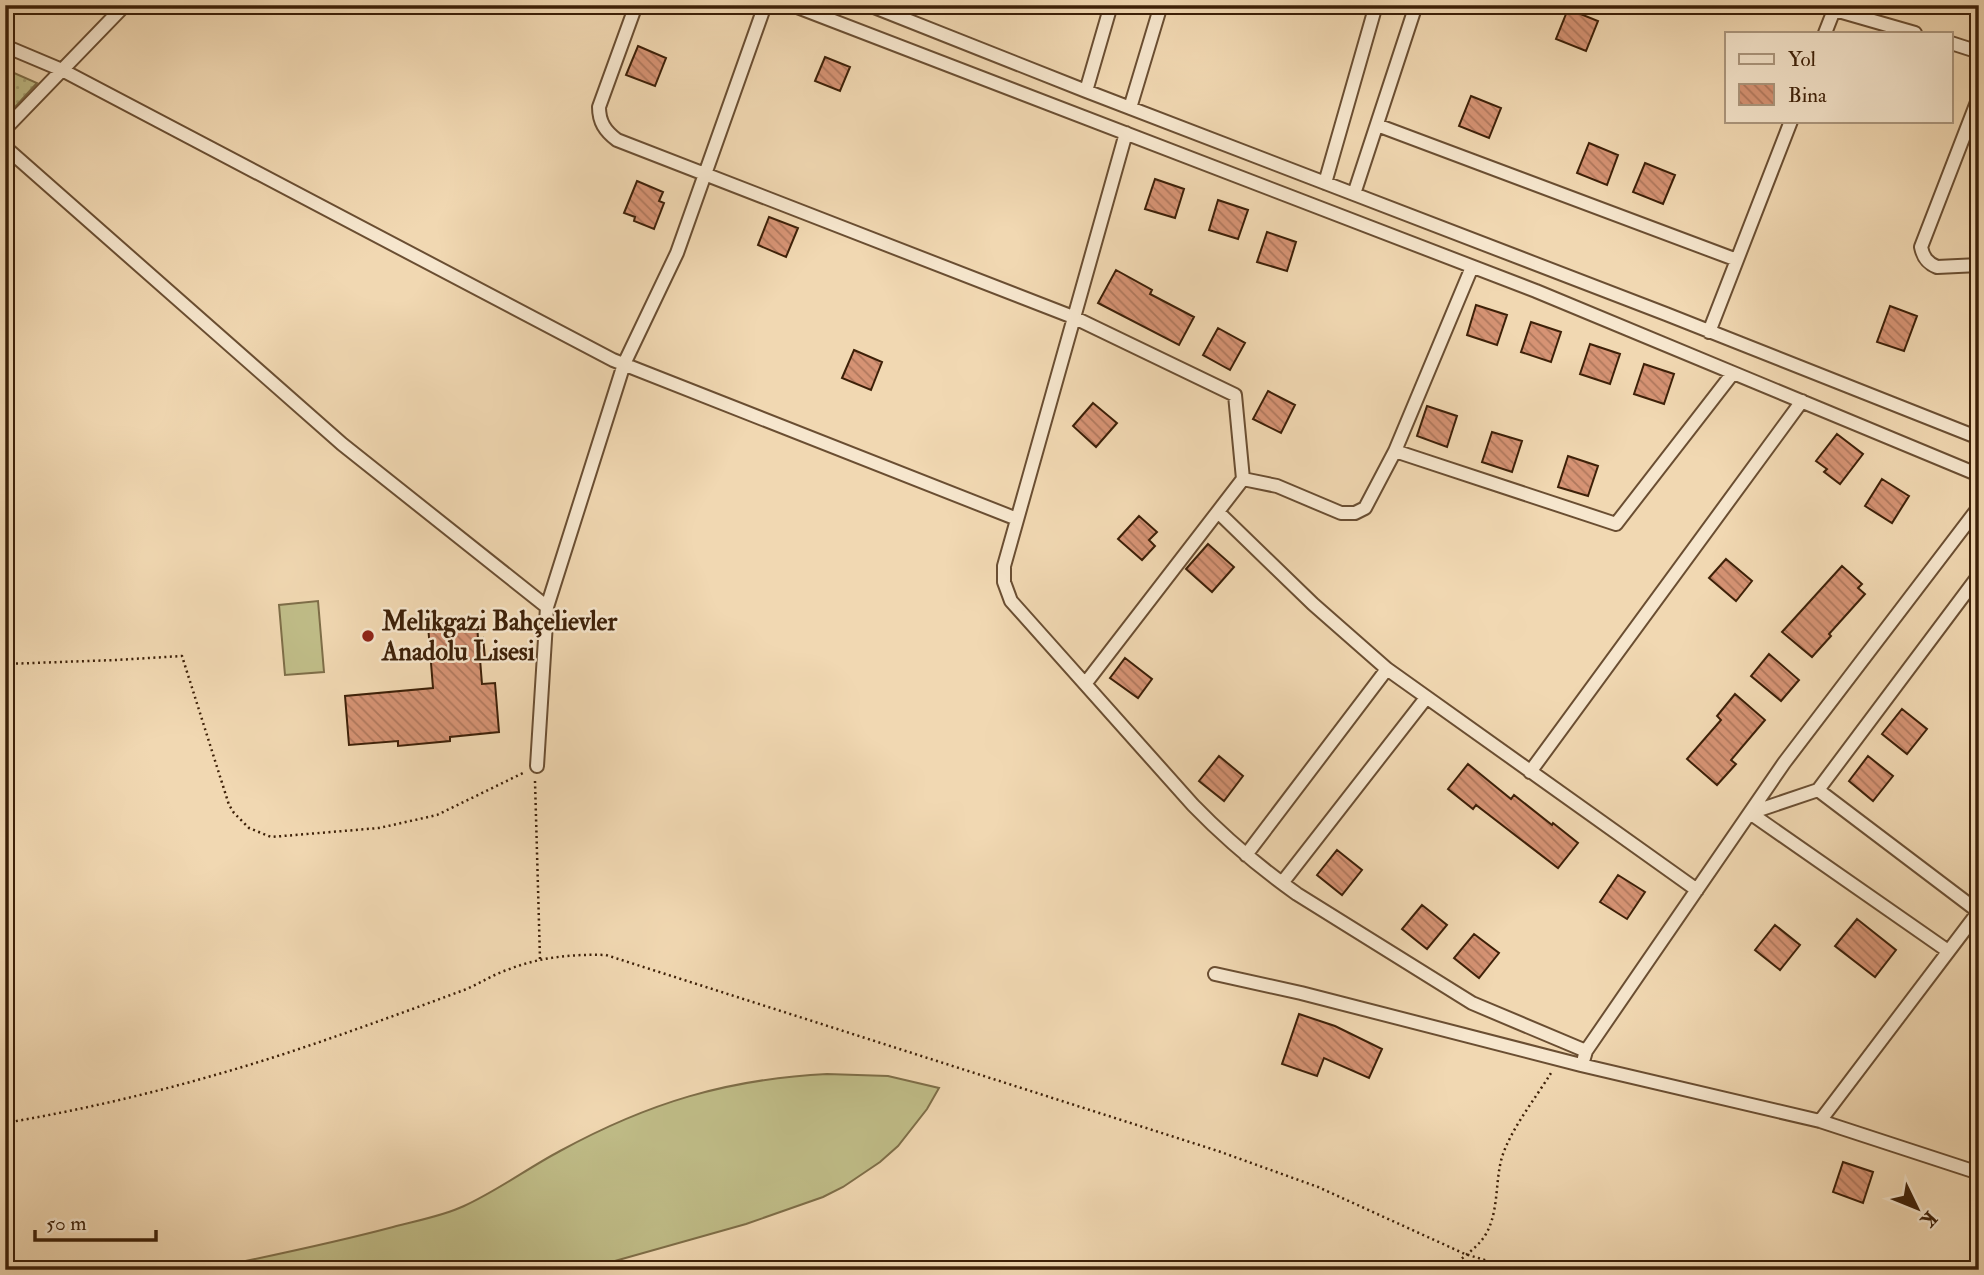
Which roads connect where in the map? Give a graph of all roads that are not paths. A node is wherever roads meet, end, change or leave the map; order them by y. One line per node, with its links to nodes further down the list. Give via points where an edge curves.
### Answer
1 (125, 5): 17 (street)
2 (636, 5): 26 (street, via 600,100 600,120 617,140)
3 (765, 5): 26 (street)
4 (792, 5): 24 (street)
5 (869, 5): 11 (street)
6 (1111, 5): 18 (street)
7 (1161, 5): 20 (street)
8 (1376, 5): 27 (street)
9 (1416, 5): 22 (street)
10 (1835, 8): 12 (street); 13 (street)
11 (893, 9): 18 (street)
12 (1825, 32)
13 (1912, 32)
14 (1952, 43): 16 (street)
15 (5, 46): 17 (street)
16 (1979, 52)
17 (62, 70): 23 (street); 34 (street)
18 (1086, 92): 20 (street)
19 (1979, 97): 30 (street, via 1921,247 1924,257 1937,267)
20 (1130, 108): 27 (street)
21 (1791, 122): 29 (street)
22 (1377, 125): 28 (street); 29 (street)
23 (5, 129)
24 (1126, 133): 31 (street); 32 (street)
25 (5, 148): 45 (street, via 342,444)
26 (705, 174): 32 (street); 34 (street, via 677,253)
27 (1325, 183): 28 (street)
28 (1354, 194): 33 (street)
29 (1737, 260): 33 (street)
30 (1979, 265)
31 (1472, 267): 35 (street); 38 (street)
32 (1073, 317): 40 (street, via 1235,395); 43 (street)
33 (1709, 332): 37 (street)
34 (624, 364): 43 (street); 45 (street)
35 (1733, 373): 36 (street); 38 (street, via 1616,524)
36 (1802, 401): 39 (street); 50 (street)
37 (1979, 439)
38 (1395, 451): 40 (street, via 1369,504 1355,513 1341,513 1277,486)
39 (1979, 475)
40 (1243, 479): 42 (street)
41 (1979, 507): 52 (street)
42 (1218, 512): 46 (street); 47 (street)
43 (1017, 519): 47 (street, via 1004,566 1007,590 1018,610)
44 (1979, 576): 51 (street)
45 (547, 607): 49 (street)
46 (1387, 669): 48 (street); 53 (street)
47 (1085, 684): 53 (street, via 1193,805)
48 (1426, 698): 50 (street); 54 (street)
49 (536, 767)
50 (1530, 772): 55 (street)
51 (1818, 790): 52 (street); 56 (street)
52 (1750, 813): 55 (street); 57 (street)
53 (1246, 855): 54 (street)
54 (1282, 883): 59 (street, via 1472,1003)
55 (1697, 890): 59 (street)
56 (1979, 912): 57 (street)
57 (1948, 951): 61 (street)
58 (1215, 974): 60 (street)
59 (1586, 1051): 60 (street)
60 (1581, 1065): 61 (street)
61 (1820, 1121): 62 (street)
62 (1979, 1173)

